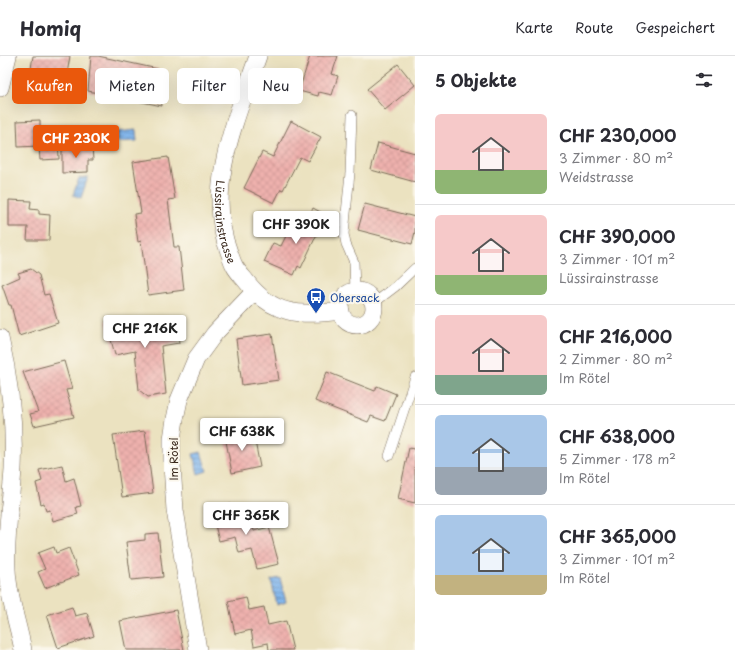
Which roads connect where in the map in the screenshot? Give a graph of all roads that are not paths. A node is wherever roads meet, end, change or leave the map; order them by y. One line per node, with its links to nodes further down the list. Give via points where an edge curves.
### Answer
1 (258, 56): 7 (street, Lüssirainstrasse, via 227,151 219,213 224,238 235,266)
2 (5, 63): 3 (street)
3 (0, 88)
4 (352, 115): 6 (lane, via 344,234 354,262)
5 (415, 268): 8 (lane)
6 (355, 291): 8 (street, via 365,292); 9 (street, via 344,298)
7 (254, 292): 9 (street, Lüssirainstrasse, via 288,312 316,314); 15 (street, Im Rötel, via 215,333 196,359 179,400 172,438 175,510)
8 (374, 304): 9 (street, via 374,313 364,323 349,322 342,316)
9 (341, 311)
10 (0, 338): 13 (street, via 6,365 14,434)
11 (415, 377): 12 (lane)
12 (390, 456)
13 (4, 585): 14 (street)
14 (23, 650)
15 (198, 650)

